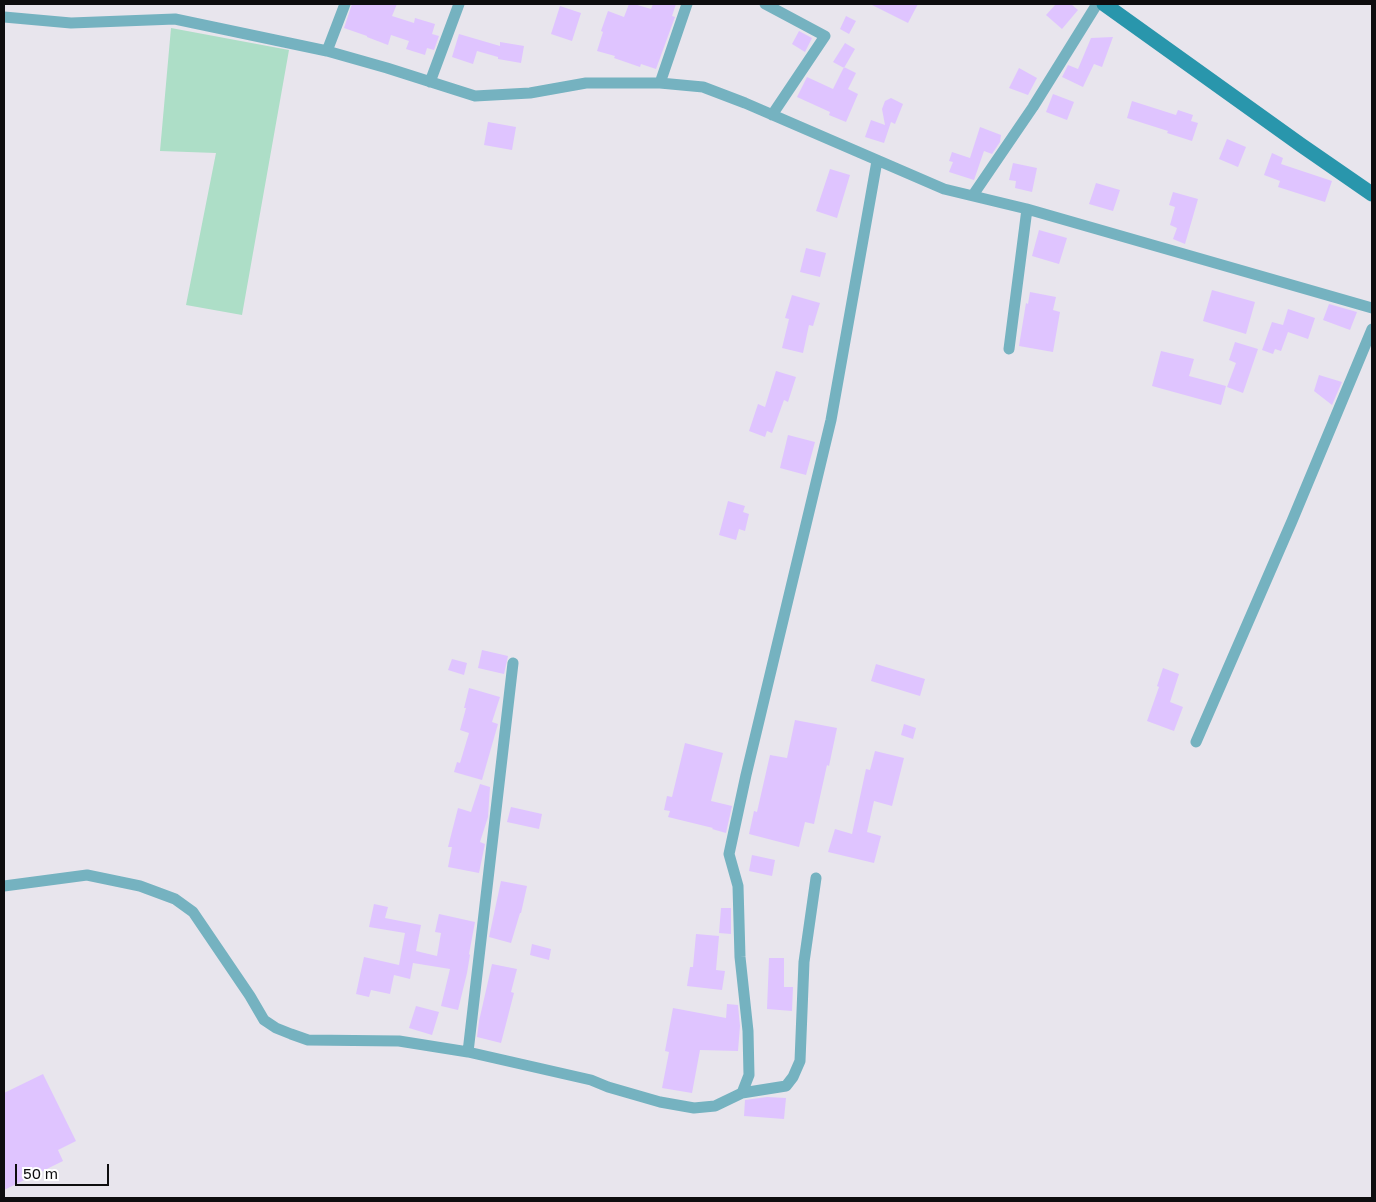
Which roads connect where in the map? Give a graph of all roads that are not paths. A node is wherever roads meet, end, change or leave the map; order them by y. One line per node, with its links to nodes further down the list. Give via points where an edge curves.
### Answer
1 (345, 4): 8 (street)
2 (459, 4): 9 (street)
3 (687, 4): 10 (street)
4 (765, 4): 11 (street, via 825,36)
5 (1097, 4): 14 (street)
6 (1104, 4): 13 (street)
7 (4, 17): 8 (street, via 71,22 175,19)
8 (327, 51): 9 (street)
9 (430, 82): 10 (street, via 475,96 530,93 586,83)
10 (660, 83): 11 (street, via 703,87)
11 (772, 115): 12 (street)
12 (877, 161): 14 (street, via 944,189); 24 (street, via 831,420 729,854 738,886 740,957 748,1031 748,1075)
13 (1372, 194)
14 (973, 195): 15 (street)
15 (1027, 208): 16 (street); 18 (street)
16 (1372, 308)
17 (1372, 329): 20 (street)
18 (1009, 349)
19 (512, 663): 23 (street)
20 (1196, 742)
21 (816, 878): 24 (street, via 804,962 800,1060 786,1086)
22 (4, 886): 23 (street, via 87,874 140,886 175,899 193,912 264,1020 276,1028 308,1040 399,1041)
23 (468, 1052): 24 (street, via 694,1108 715,1106)
24 (742, 1093)

